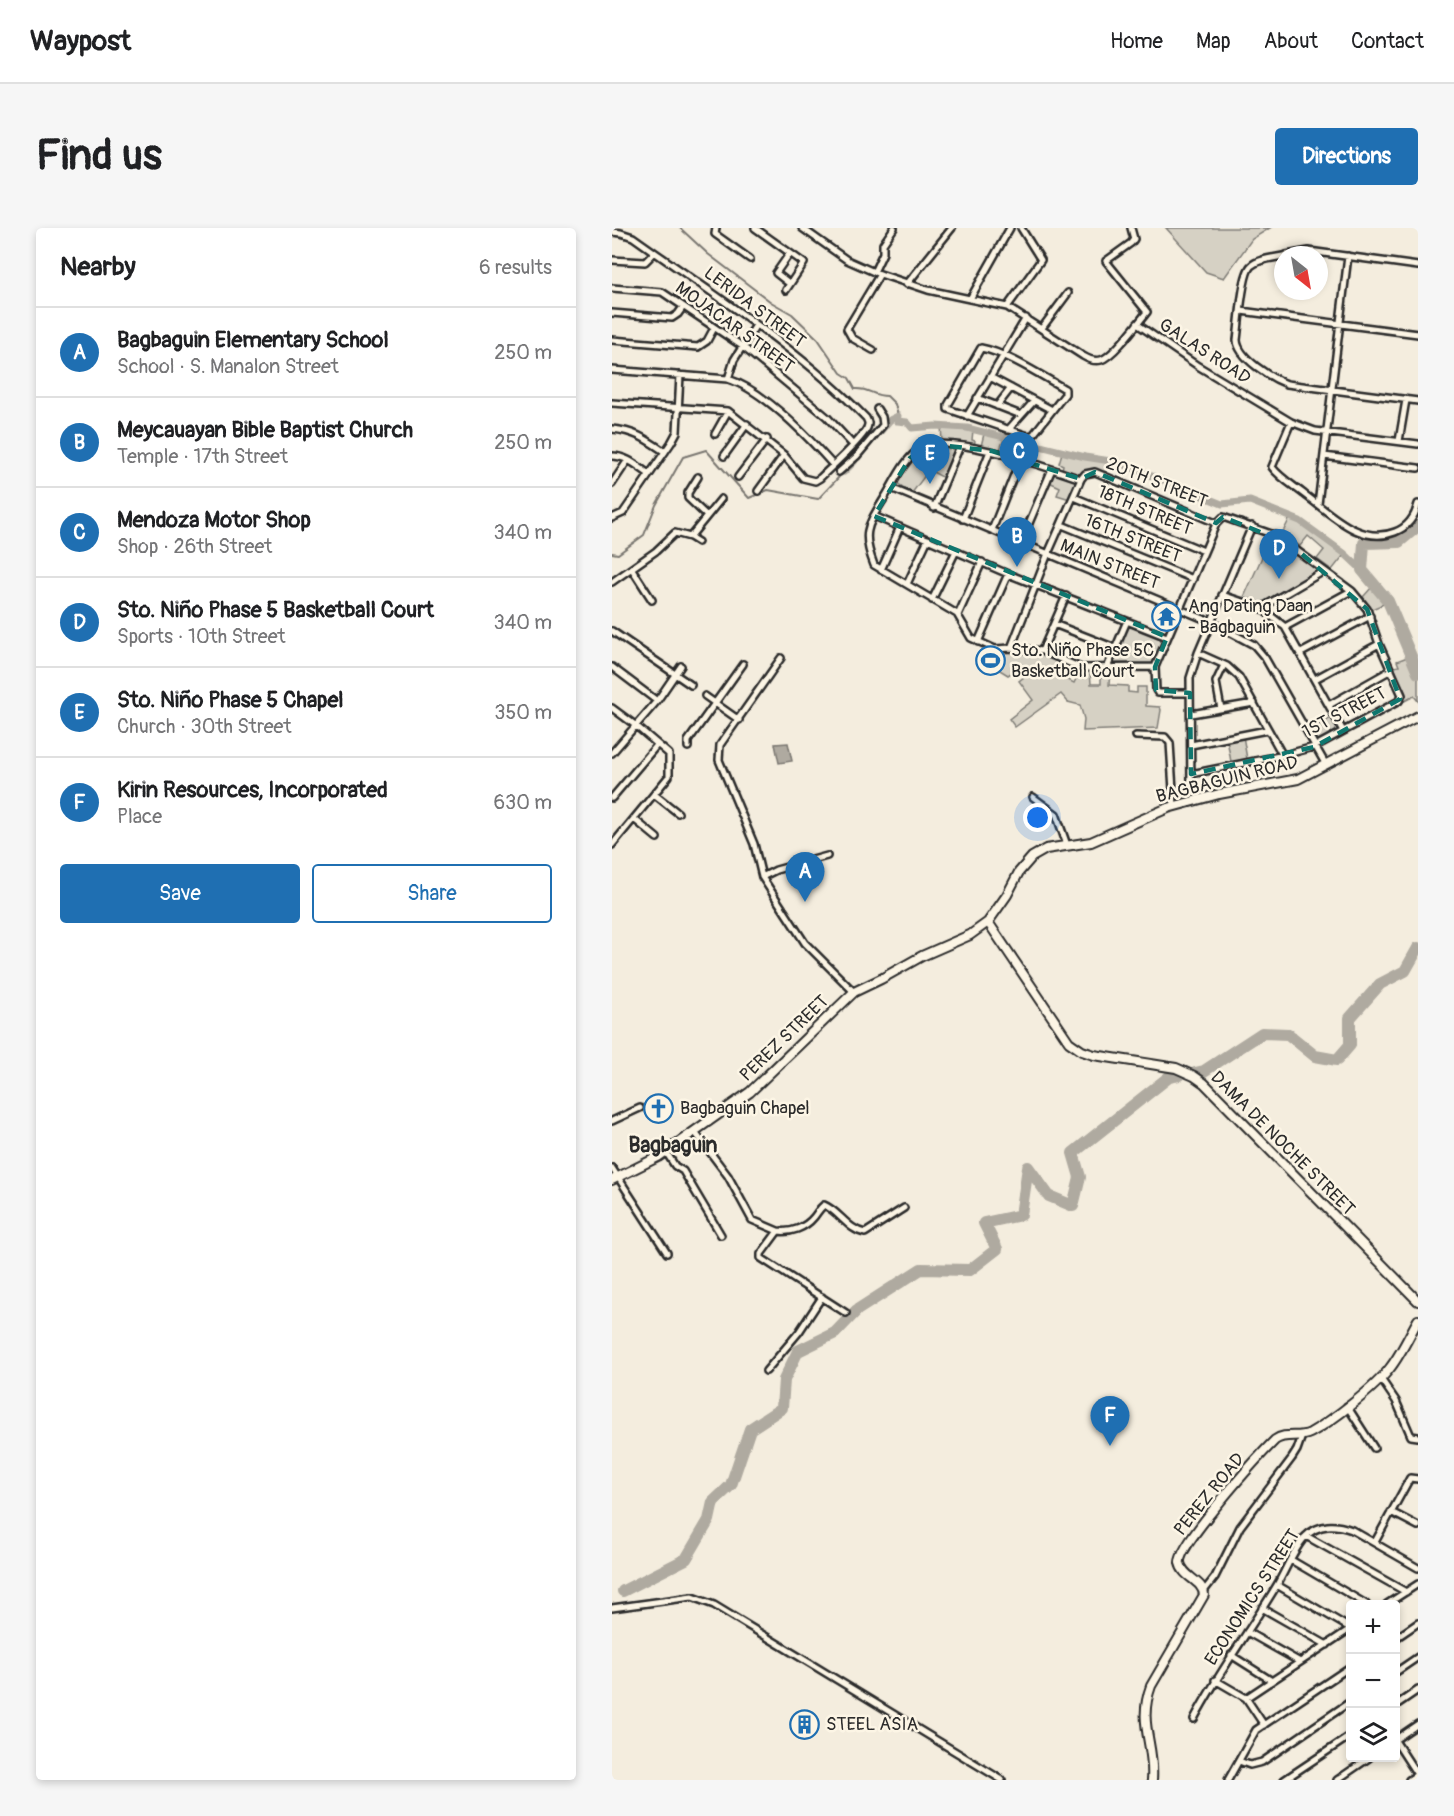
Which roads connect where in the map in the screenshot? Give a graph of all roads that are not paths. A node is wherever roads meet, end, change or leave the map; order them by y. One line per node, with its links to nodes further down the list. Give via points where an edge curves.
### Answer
1 (716, 228): 15 (street, via 715,234)
2 (755, 228): 11 (street)
3 (802, 228): 18 (street, GALAS ROAD, via 847,260)
4 (894, 228): 18 (street, via 883,244)
5 (952, 228): 20 (street)
6 (1010, 228): 24 (street)
7 (1021, 228): 26 (street, via 1041,260)
8 (1131, 228): 30 (street, via 1131,243 1106,261 1147,312)
9 (612, 232): 10 (street, LERIDA STREET, via 633,237)
10 (654, 253): 16 (street, via 645,262); 32 (street, LERIDA STREET)
11 (790, 253): 19 (street, via 776,273); 19 (street, via 804,263)
12 (1328, 253): 13 (street)
13 (1348, 256): 17 (street); 31 (street)
14 (1274, 258): 27 (street, via 1249,268)
15 (750, 259)
16 (612, 260)
17 (1418, 266)
18 (877, 273): 20 (street, GALAS ROAD); 38 (street, via 848,329 852,338)
19 (790, 284): 22 (street)
20 (907, 284): 24 (street, GALAS ROAD)
21 (612, 288): 25 (street, MOJACAR STREET, via 661,291)
22 (786, 290)
23 (1068, 293): 34 (street)
24 (970, 299): 26 (street, GALAS ROAD)
25 (683, 307): 28 (street, via 672,318); 33 (street, MOJACAR STREET)
26 (1007, 307): 29 (street, GALAS ROAD)
27 (1241, 310): 31 (street); 45 (street, via 1237,343 1243,355 1282,382)
28 (612, 313)
29 (1026, 318): 34 (street, GALAS ROAD); 39 (street)
30 (1137, 324): 34 (street, GALAS ROAD, via 1100,361 1088,359); 58 (street, GALAS ROAD)
31 (1340, 324): 35 (street); 45 (street)
32 (756, 325): 37 (street); 67 (street, LERIDA STREET, via 841,392 866,418 867,427)
33 (714, 328): 36 (street, via 707,341 698,347); 37 (street, MOJACAR STREET)
34 (1042, 328)
35 (1418, 334)
36 (612, 340)
37 (742, 346): 43 (street); 67 (street, MOJACAR STREET, via 827,417)
38 (873, 350)
39 (1003, 356): 42 (street); 54 (street, via 1065,389); 57 (street, via 981,348 948,405 948,409)
40 (612, 370): 41 (street)
41 (680, 375): 43 (street); 52 (street)
42 (990, 377): 44 (street); 46 (street)
43 (728, 379): 77 (street, via 753,392 803,433)
44 (1011, 388): 48 (street); 51 (street)
45 (1332, 390): 47 (street); 62 (street)
46 (977, 398): 51 (street); 57 (street)
47 (1406, 400): 49 (street); 65 (street)
48 (1034, 401): 54 (street); 56 (street)
49 (1418, 401)
50 (612, 403): 52 (street)
51 (997, 406): 56 (street)
52 (680, 407): 55 (street); 70 (street, via 677,432)
53 (877, 409): 80 (street, via 883,425)
54 (1052, 410): 61 (street, via 1033,435)
55 (728, 411): 59 (street); 63 (street)
56 (1020, 415): 61 (street)
57 (967, 416): 61 (street)
58 (1291, 422): 62 (street, GALAS ROAD); 90 (street, via 1272,467)
59 (747, 424): 64 (street); 73 (street)
60 (612, 429): 70 (street, via 637,433)
61 (1008, 430)
62 (1327, 432): 65 (street, GALAS ROAD); 74 (street)
63 (715, 434)
64 (766, 440): 71 (street); 84 (street)
65 (1399, 441): 66 (street, GALAS ROAD)
66 (1418, 444)
67 (853, 445): 77 (street)
68 (960, 446): 69 (street, 20TH STREET); 86 (street, 20TH STREET, via 930,444 919,449); 92 (street)
69 (990, 451): 76 (street, 20TH STREET); 96 (street)
70 (665, 452): 81 (street)
71 (784, 455): 77 (street, via 808,481 820,478); 87 (street)
72 (612, 456): 75 (street)
73 (724, 456)
74 (1324, 456): 78 (street); 90 (street)
75 (628, 459): 81 (street); 85 (street)
76 (1020, 460): 79 (street, 20TH STREET); 101 (street)
77 (833, 465)
78 (1418, 468)
79 (1052, 469): 82 (street, 20TH STREET); 105 (street)
80 (839, 472)
81 (649, 474): 95 (street, via 622,513)
82 (1083, 476): 88 (street); 97 (street, 20TH STREET, via 1095,472)
83 (698, 477): 93 (street, via 688,498)
84 (738, 477)
85 (612, 484)
86 (891, 488): 92 (street, MAIN STREET); 94 (street)
87 (758, 491)
88 (1074, 497): 98 (street); 107 (street, 18TH STREET)
89 (721, 500): 93 (street)
90 (1318, 504): 91 (street, via 1353,529 1373,535 1390,534 1407,526)
91 (1418, 504)
92 (934, 508): 96 (street, MAIN STREET)
93 (707, 516): 102 (street)
94 (874, 516): 100 (street); 111 (street, via 867,530 869,553)
95 (612, 519)
96 (963, 519): 101 (street, MAIN STREET)
97 (1216, 523): 99 (street, 1ST STREET, via 1223,517); 107 (street)
98 (1062, 525): 108 (street); 114 (street, 16TH STREET)
99 (1252, 526): 112 (street, 1ST STREET, via 1277,536); 119 (street)
100 (900, 527): 103 (street); 111 (street)
101 (992, 530): 105 (street, MAIN STREET)
102 (690, 537): 104 (street); 110 (street, via 675,533)
103 (928, 539): 106 (street); 116 (street)
104 (698, 542)
105 (1021, 542): 108 (street, MAIN STREET)
106 (956, 550): 109 (street); 122 (street)
107 (1204, 551): 114 (street)
108 (1048, 554): 117 (street); 124 (street, MAIN STREET)
109 (982, 562): 113 (street); 125 (street)
110 (633, 569): 115 (street); 121 (street)
111 (881, 570): 116 (street)
112 (1324, 571): 118 (street, 1ST STREET); 123 (street)
113 (1008, 573): 117 (street); 133 (street)
114 (1192, 579): 124 (street)
115 (612, 582)
116 (907, 584): 122 (street)
117 (1036, 584): 120 (street); 135 (street)
118 (1351, 591): 126 (street, 1ST STREET); 130 (street)
119 (1222, 595): 123 (street); 128 (street)
120 (1066, 596): 127 (street); 129 (street)
121 (652, 600)
122 (932, 600): 125 (street)
123 (1261, 608): 130 (street)
124 (1180, 609): 128 (street, MAIN STREET); 132 (street)
125 (958, 615): 133 (street, via 971,638)
126 (1370, 616): 134 (street, 1ST STREET); 139 (street)
127 (1127, 621): 132 (street); 136 (street)
128 (1211, 622): 138 (street); 168 (street, MAIN STREET, via 1254,645)
129 (1054, 624): 136 (street); 137 (street)
130 (1285, 627): 139 (street)
131 (612, 631): 148 (street)
132 (1167, 637): 145 (street)
133 (978, 642): 135 (street, via 995,649)
134 (1379, 644): 147 (street, 1ST STREET); 149 (street)
135 (1011, 648): 137 (street)
136 (1115, 648): 146 (street)
137 (1042, 651): 146 (street, via 1081,668)
138 (1198, 653): 142 (street); 151 (street)
139 (1301, 653): 149 (street)
140 (781, 658): 161 (street)
141 (743, 664): 154 (street)
142 (1224, 665): 155 (street, via 1239,677); 158 (street, via 1216,682)
143 (681, 666): 148 (street)
144 (612, 667): 153 (street)
145 (1155, 667): 146 (street); 151 (street, via 1158,693)
146 (1107, 668)
147 (1391, 670): 156 (street); 164 (street, 1ST STREET, via 1401,692 1400,699)
148 (675, 673): 150 (street); 153 (street)
149 (1315, 679): 156 (street)
150 (691, 685)
151 (1190, 693): 159 (street)
152 (705, 696): 154 (street)
153 (657, 701): 162 (street)
154 (715, 703): 161 (street); 169 (street, via 688,741)
155 (1254, 703): 158 (street); 163 (street)
156 (1329, 705): 164 (street)
157 (612, 709): 162 (street)
158 (1221, 709): 159 (street)
159 (1191, 714): 167 (street)
160 (1418, 716): 172 (street, BAGBAGUIN ROAD)
161 (739, 720): 185 (street, via 720,745 719,760 754,844)
162 (635, 725): 166 (street); 170 (street)
163 (1268, 730): 167 (street); 171 (street)
164 (1343, 731): 168 (street, 1ST STREET)
165 (1136, 735): 178 (street, via 1165,737 1170,743)
166 (657, 745): 175 (street, via 669,754 669,776); 177 (street)
167 (1191, 745): 173 (street)
168 (1316, 746): 171 (street, 1ST STREET); 172 (street, MAIN STREET)
169 (688, 747)
170 (612, 753)
171 (1283, 756): 173 (street, 1ST STREET)
172 (1326, 765): 178 (street, BAGBAGUIN ROAD, via 1298,779)
173 (1191, 774): 174 (street)
174 (1191, 790)
175 (654, 794): 179 (street); 180 (street)
176 (1033, 797): 183 (street, via 1056,814)
177 (612, 798)
178 (1174, 806): 183 (street, BAGBAGUIN ROAD, via 1091,842)
179 (678, 813)
180 (634, 819): 181 (street); 182 (street)
181 (657, 838)
182 (612, 845)
183 (1066, 845): 186 (street, BAGBAGUIN ROAD, via 1032,857)
184 (827, 856): 185 (street)
185 (762, 877): 187 (street, via 805,943)
186 (988, 922): 187 (street, BAGBAGUIN ROAD); 199 (street, DAMA DE NOCHE STREET, via 1069,1042 1094,1055 1176,1068 1194,1076)
187 (854, 992): 190 (street, PEREZ STREET, via 753,1089)
188 (640, 1108): 189 (street)
189 (612, 1121)
190 (694, 1131): 191 (street, PEREZ STREET); 195 (street, via 728,1176 752,1220)
191 (666, 1152): 193 (street, PEREZ STREET); 196 (street, via 683,1171)
192 (612, 1168): 193 (street)
193 (615, 1178): 197 (street)
194 (904, 1208): 195 (street, via 865,1233 824,1205 800,1228)
195 (778, 1231): 198 (street, via 761,1258)
196 (721, 1235)
197 (667, 1253)
198 (822, 1297): 200 (street); 202 (street)
199 (1418, 1301)
200 (846, 1313)
201 (1418, 1320): 203 (street, PEREZ ROAD)
202 (766, 1371)
203 (1381, 1379): 204 (street, PEREZ ROAD); 206 (street, via 1396,1401 1411,1436)
204 (1347, 1406): 205 (street, PEREZ ROAD); 207 (street)
205 (1302, 1436): 217 (street, via 1292,1458 1240,1527); 217 (street, PEREZ ROAD, via 1284,1435 1275,1440 1185,1548 1179,1560 1181,1566)
206 (1418, 1437)
207 (1374, 1448)
208 (1418, 1479): 209 (street, via 1410,1478)
209 (1391, 1512): 210 (street); 212 (street)
210 (1418, 1526)
211 (1306, 1536): 212 (street, ECONOMICS STREET, via 1326,1524 1352,1530); 213 (street, ECONOMICS STREET); 218 (street)
212 (1375, 1542): 214 (street, ECONOMICS STREET)
213 (1291, 1560): 216 (street, ECONOMICS STREET); 219 (street)
214 (1418, 1568)
215 (1418, 1584): 218 (street)
216 (1277, 1585): 222 (street, ECONOMICS STREET); 224 (street)
217 (1204, 1591): 250 (street, via 1147,1699 1145,1722)
218 (1406, 1592): 220 (street)
219 (1358, 1600)
220 (1394, 1600)
221 (612, 1608): 249 (street, via 692,1597 714,1605)
222 (1262, 1608): 225 (street, ECONOMICS STREET); 228 (street)
223 (1418, 1623): 227 (street)
224 (1346, 1627)
225 (1247, 1632): 229 (street, ECONOMICS STREET); 231 (street)
226 (1346, 1632): 228 (street)
227 (1400, 1635)
228 (1327, 1645): 231 (street)
229 (1231, 1655): 234 (street, ECONOMICS STREET); 235 (street)
230 (1418, 1657): 232 (street)
231 (1300, 1662): 235 (street)
232 (1400, 1669)
233 (1346, 1670): 242 (street)
234 (1215, 1680): 237 (street); 240 (street, ECONOMICS STREET)
235 (1272, 1681): 237 (street)
236 (1418, 1690): 238 (street)
237 (1246, 1698): 242 (street)
238 (1400, 1702)
239 (1346, 1705): 246 (street, via 1262,1762 1250,1765)
240 (1194, 1719)
241 (1418, 1724): 243 (street)
242 (1264, 1725): 246 (street, via 1256,1730)
243 (1400, 1737)
244 (1346, 1739): 252 (street)
245 (1400, 1748): 248 (street)
246 (1239, 1761): 251 (street)
247 (1363, 1762): 253 (street)
248 (1418, 1775): 254 (street)
249 (1002, 1780)
250 (1152, 1780)
251 (1228, 1780)
252 (1284, 1780)
253 (1337, 1780)
254 (1409, 1780)

